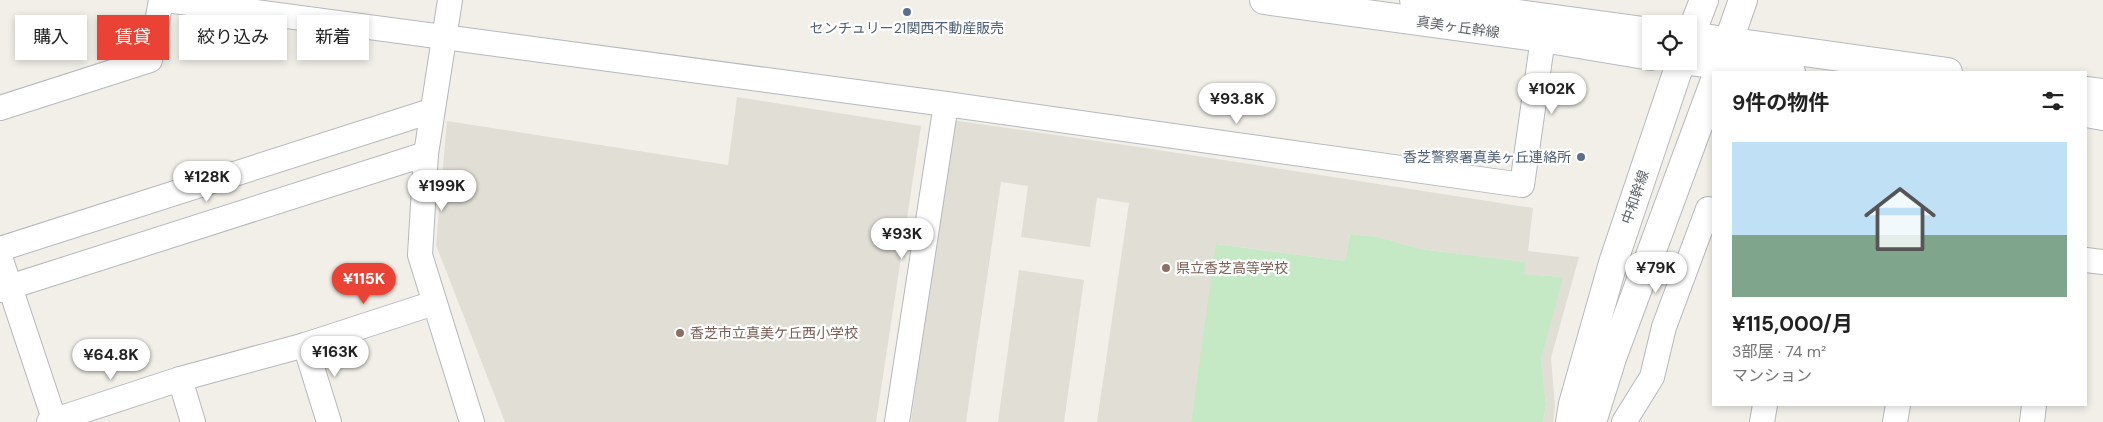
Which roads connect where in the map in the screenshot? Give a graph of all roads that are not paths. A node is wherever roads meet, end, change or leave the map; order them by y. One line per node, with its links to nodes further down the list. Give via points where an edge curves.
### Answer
1 (161, 0): 22 (street, via 150,60)
2 (166, 0): 10 (street)
3 (450, 0): 10 (street)
4 (1264, 0): 11 (street, 真美ヶ丘幹線)
5 (1414, 0): 9 (street, 真美ヶ丘幹線)
6 (1704, 0): 8 (street, 中和幹線)
7 (1743, 0): 14 (street)
8 (1697, 19)
9 (1642, 31)
10 (446, 36): 21 (street); 23 (street)
11 (1543, 38): 13 (street, 真美ヶ丘幹線); 21 (street, via 1522,185)
12 (1697, 52): 14 (street)
13 (1642, 54)
14 (1720, 65): 16 (street); 17 (street)
15 (1679, 70): 44 (street, 中和幹線, via 1612,263)
16 (1781, 71)
17 (1915, 71)
18 (1712, 87): 45 (street, via 1615,348)
19 (2087, 91): 20 (street)
20 (2103, 93)
21 (946, 104): 43 (street)
22 (0, 108)
23 (431, 111): 26 (street); 28 (street)
24 (2087, 113): 25 (street)
25 (2103, 116)
26 (426, 154): 32 (street); 33 (street, via 420,255)
27 (1712, 210): 46 (street, via 1708,209 1664,327 1652,377)
28 (0, 250)
29 (0, 257): 32 (street)
30 (2087, 260): 31 (street)
31 (2103, 262)
32 (5, 288): 39 (street)
33 (434, 303): 34 (street); 42 (street)
34 (305, 345): 35 (street); 41 (street)
35 (180, 379): 39 (street); 40 (street)
36 (1765, 406): 47 (street)
37 (1898, 406): 48 (street)
38 (2034, 406): 49 (street)
39 (53, 421)
40 (193, 422)
41 (329, 422)
42 (472, 422)
43 (897, 422)
44 (1570, 422)
45 (1592, 422)
46 (1624, 422)
47 (1762, 422)
48 (1895, 422)
49 (2032, 422)

